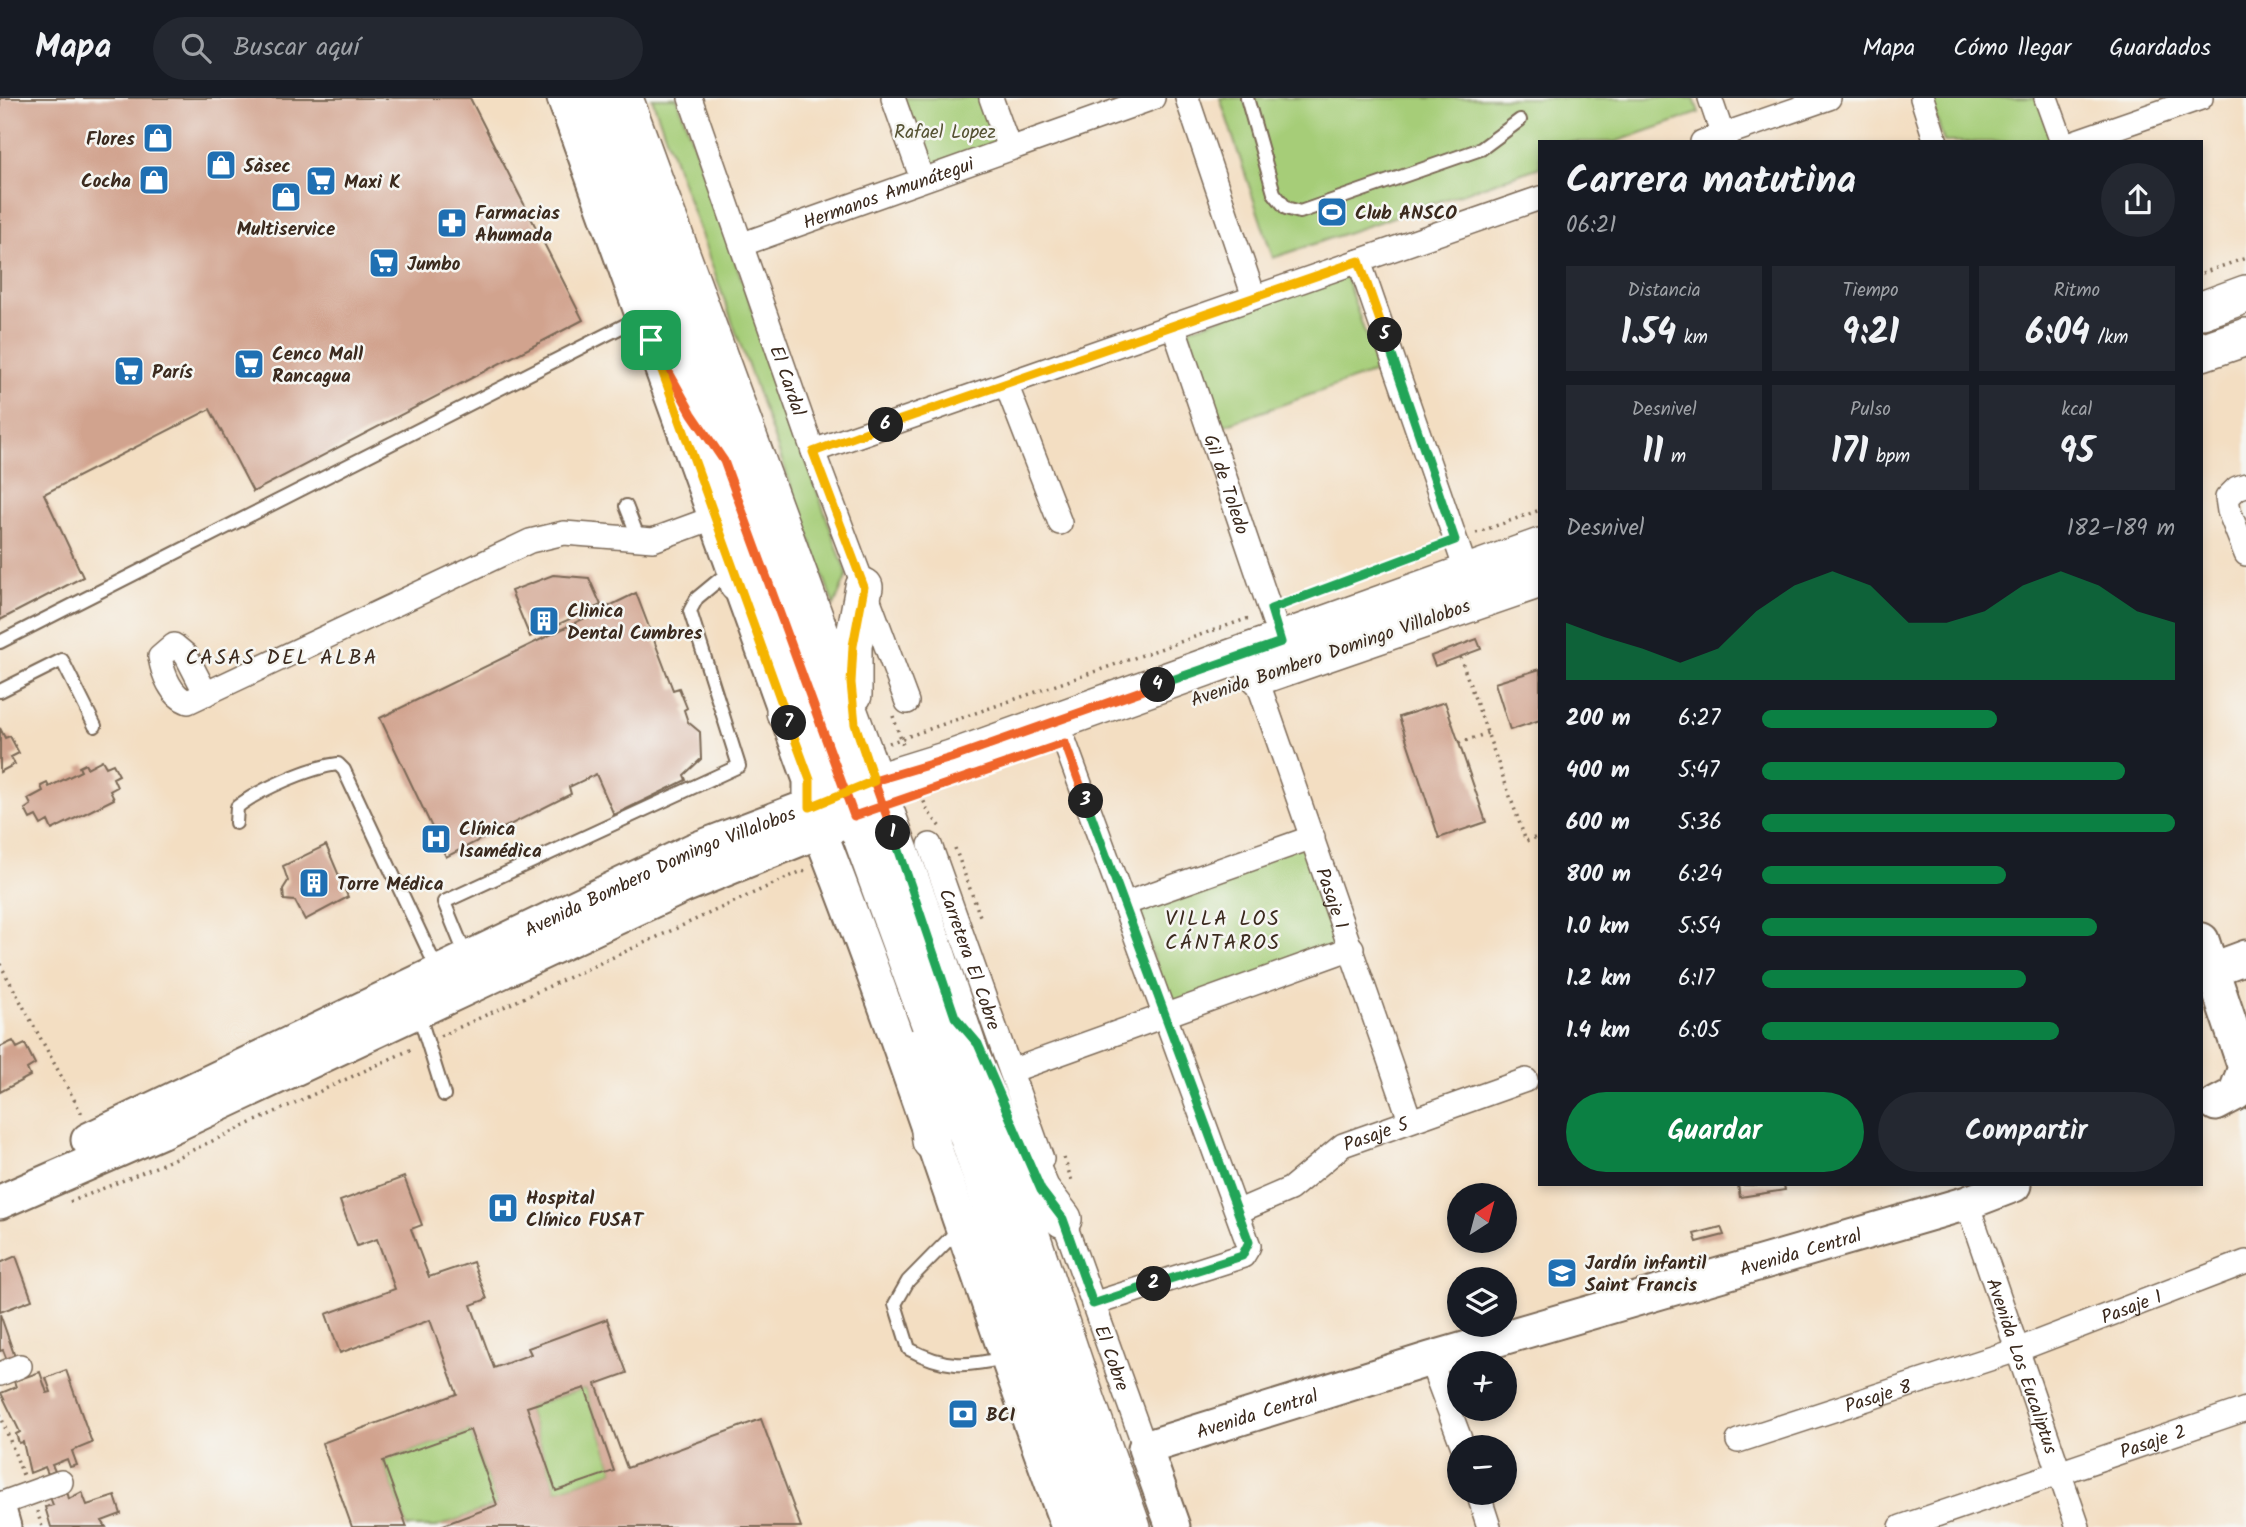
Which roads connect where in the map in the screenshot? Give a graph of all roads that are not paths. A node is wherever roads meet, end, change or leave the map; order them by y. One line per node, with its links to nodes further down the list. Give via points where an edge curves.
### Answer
1 (564, 98): 29 (street)
2 (592, 98): 34 (main road)
3 (624, 98): 56 (main road)
4 (690, 98): 23 (street, El Cardal)
5 (893, 98): 21 (street)
6 (991, 98): 20 (street)
7 (1153, 98): 20 (street, Hermanos Amunátegui)
8 (1187, 98): 26 (street)
9 (1247, 98): 15 (lane, via 1275,193 1286,208 1300,212 1481,149)
10 (1710, 98): 16 (street)
11 (1829, 98): 16 (street)
12 (1922, 98): 17 (street)
13 (2046, 98): 18 (street)
14 (2201, 98): 19 (street)
15 (1520, 120)
16 (1717, 139)
17 (1935, 140)
18 (2061, 140)
19 (2080, 140)
20 (1009, 148): 21 (street, Hermanos Amunátegui)
21 (922, 179): 23 (street, Hermanos Amunátegui)
22 (1538, 199): 24 (street)
23 (743, 244): 33 (street, El Cardal)
24 (1359, 261): 26 (street); 42 (street)
25 (2246, 294): 27 (main road)
26 (1254, 297): 28 (street)
27 (2203, 310)
28 (1174, 326): 32 (street); 46 (street, Gil de Toledo)
29 (646, 329): 34 (main road); 37 (street); 48 (lane)
30 (2246, 337): 31 (main road)
31 (2203, 352)
32 (1006, 384): 33 (street); 38 (street)
33 (813, 452): 45 (street, El Cardal)
34 (725, 465): 43 (main road, via 738,538); 47 (main road)
35 (2246, 485): 41 (street, via 2227,498)
36 (626, 506): 39 (lane)
37 (713, 518): 39 (street, via 653,540); 43 (street)
38 (1060, 523)
39 (639, 539): 51 (street, via 564,533 530,541)
40 (1538, 547): 42 (main road, Avenida Bombero Domingo Villalobos)
41 (2246, 554)
42 (1461, 557): 46 (main road, Avenida Bombero Domingo Villalobos)
43 (735, 577): 53 (street); 66 (lane, via 696,598 690,611 738,767 444,902)
44 (1538, 580): 49 (main road, Avenida Bombero Domingo Villalobos)
45 (864, 587): 52 (street, El Cardal); 56 (main road, via 850,672)
46 (1276, 625): 56 (main road, Avenida Bombero Domingo Villalobos, via 951,758)
47 (785, 629): 53 (main road, via 790,665); 56 (main road)
48 (0, 642)
49 (1256, 677): 55 (main road, Avenida Bombero Domingo Villalobos); 59 (street, Pasaje 1)
50 (0, 691): 54 (lane, via 62,660)
51 (206, 694)
52 (907, 702)
53 (785, 712): 57 (street, via 810,780)
54 (96, 726)
55 (1065, 743): 56 (main road, Avenida Bombero Domingo Villalobos); 61 (street)
56 (865, 778): 57 (street, Avenida Bombero Domingo Villalobos); 62 (main road); 68 (main road, via 923,914)
57 (815, 820): 66 (street, Avenida Bombero Domingo Villalobos, via 684,886); 76 (street)
58 (236, 823): 66 (lane, via 237,807 247,799 338,764)
59 (1312, 837): 61 (street); 63 (street, Pasaje 1)
60 (930, 845): 71 (street, Carretera El Cobre)
61 (1124, 904): 67 (street)
62 (897, 935): 76 (main road, via 895,979 925,1077); 100 (main road)
63 (1352, 948): 67 (street); 75 (street, Pasaje 1)
64 (2206, 955): 65 (street); 73 (street)
65 (2246, 957)
66 (461, 971): 69 (street, Avenida Bombero Domingo Villalobos); 70 (street, Avenida Bombero Domingo Villalobos)
67 (1163, 1015): 71 (street); 81 (street)
68 (955, 1017): 82 (main road, via 978,1044 1041,1190); 101 (main road)
69 (422, 1027): 70 (street, Avenida Bombero Domingo Villalobos); 74 (lane)
70 (278, 1063): 77 (street, Avenida Bombero Domingo Villalobos, via 94,1137); 79 (street, Avenida Bombero Domingo Villalobos)
71 (1011, 1071): 82 (street, El Cobre)
72 (1526, 1080): 75 (street, Pasaje 5)
73 (2231, 1090)
74 (444, 1095)
75 (1410, 1120): 81 (street, Pasaje 5, via 1338,1148 1290,1189)
76 (931, 1141): 83 (street)
77 (0, 1181)
78 (2011, 1186): 80 (street, Avenida Central)
79 (0, 1202)
80 (1967, 1203): 86 (street, Avenida Los Eucaliptus); 88 (street, Avenida Central)
81 (1239, 1211): 85 (street, via 1249,1242 1242,1256)
82 (1063, 1219): 85 (street, El Cobre)
83 (960, 1227): 87 (street); 87 (lane, via 908,1281 895,1304 909,1349 936,1363 960,1365)
84 (2246, 1262): 86 (street, Pasaje 1)
85 (1093, 1304): 92 (street, El Cobre)
86 (2017, 1350): 91 (street, Pasaje 8); 93 (street, Avenida Los Eucaliptus)
87 (1004, 1358): 99 (street)
88 (1430, 1359): 90 (street); 92 (street, Avenida Central)
89 (2246, 1409): 93 (street, Pasaje 2)
90 (1458, 1435)
91 (1738, 1441)
92 (1145, 1448): 102 (street, El Cobre)
93 (2058, 1471): 104 (street, Pasaje 2); 105 (street, Avenida Los Eucaliptus)
94 (61, 1482): 95 (street)
95 (0, 1504)
96 (1482, 1505): 103 (street)
97 (0, 1513): 98 (street)
98 (4, 1527)
99 (1068, 1527)
100 (1097, 1527)
101 (1132, 1527)
102 (1173, 1527)
103 (1489, 1527)
104 (1900, 1527)
105 (2078, 1527)

